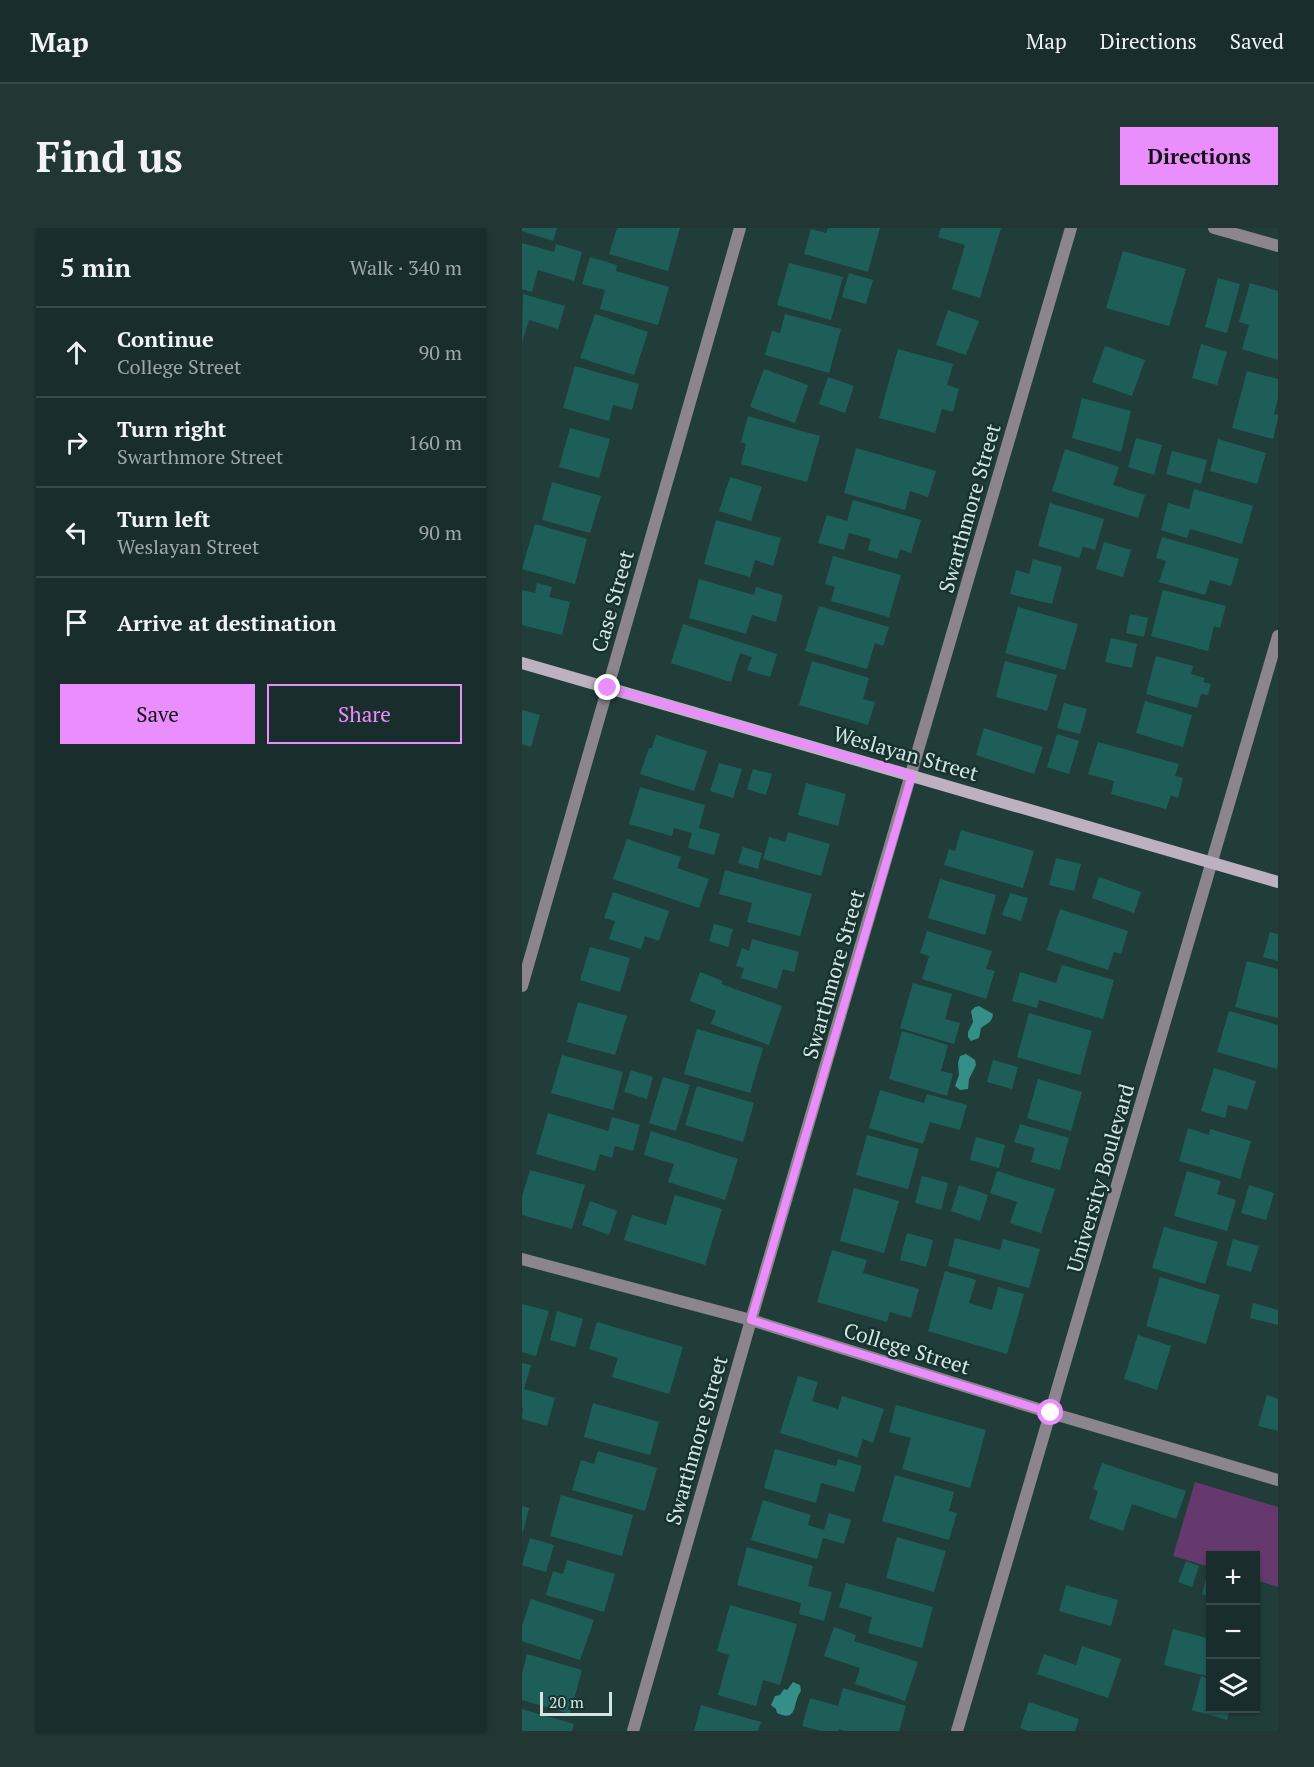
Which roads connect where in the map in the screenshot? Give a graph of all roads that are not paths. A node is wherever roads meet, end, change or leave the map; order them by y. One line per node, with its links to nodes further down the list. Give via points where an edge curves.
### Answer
1 (740, 228): 7 (street, Case Street)
2 (1071, 228): 8 (street, Swarthmore Street)
3 (1214, 228): 4 (street)
4 (1278, 246)
5 (1278, 636): 9 (street, University Boulevard)
6 (522, 663): 7 (main road, Weslayan Street)
7 (608, 688): 8 (main road, Weslayan Street); 11 (street, Case Street)
8 (912, 775): 9 (main road, Weslayan Street); 13 (street, Swarthmore Street)
9 (1212, 863): 10 (main road, Weslayan Street); 14 (street, University Boulevard)
10 (1278, 882)
11 (522, 986)
12 (522, 1259): 13 (street, College Street)
13 (751, 1320): 14 (street, College Street); 16 (street, Swarthmore Street)
14 (1051, 1413): 15 (street, College Street); 17 (street, University Boulevard)
15 (1278, 1480)
16 (633, 1731)
17 (957, 1731)

